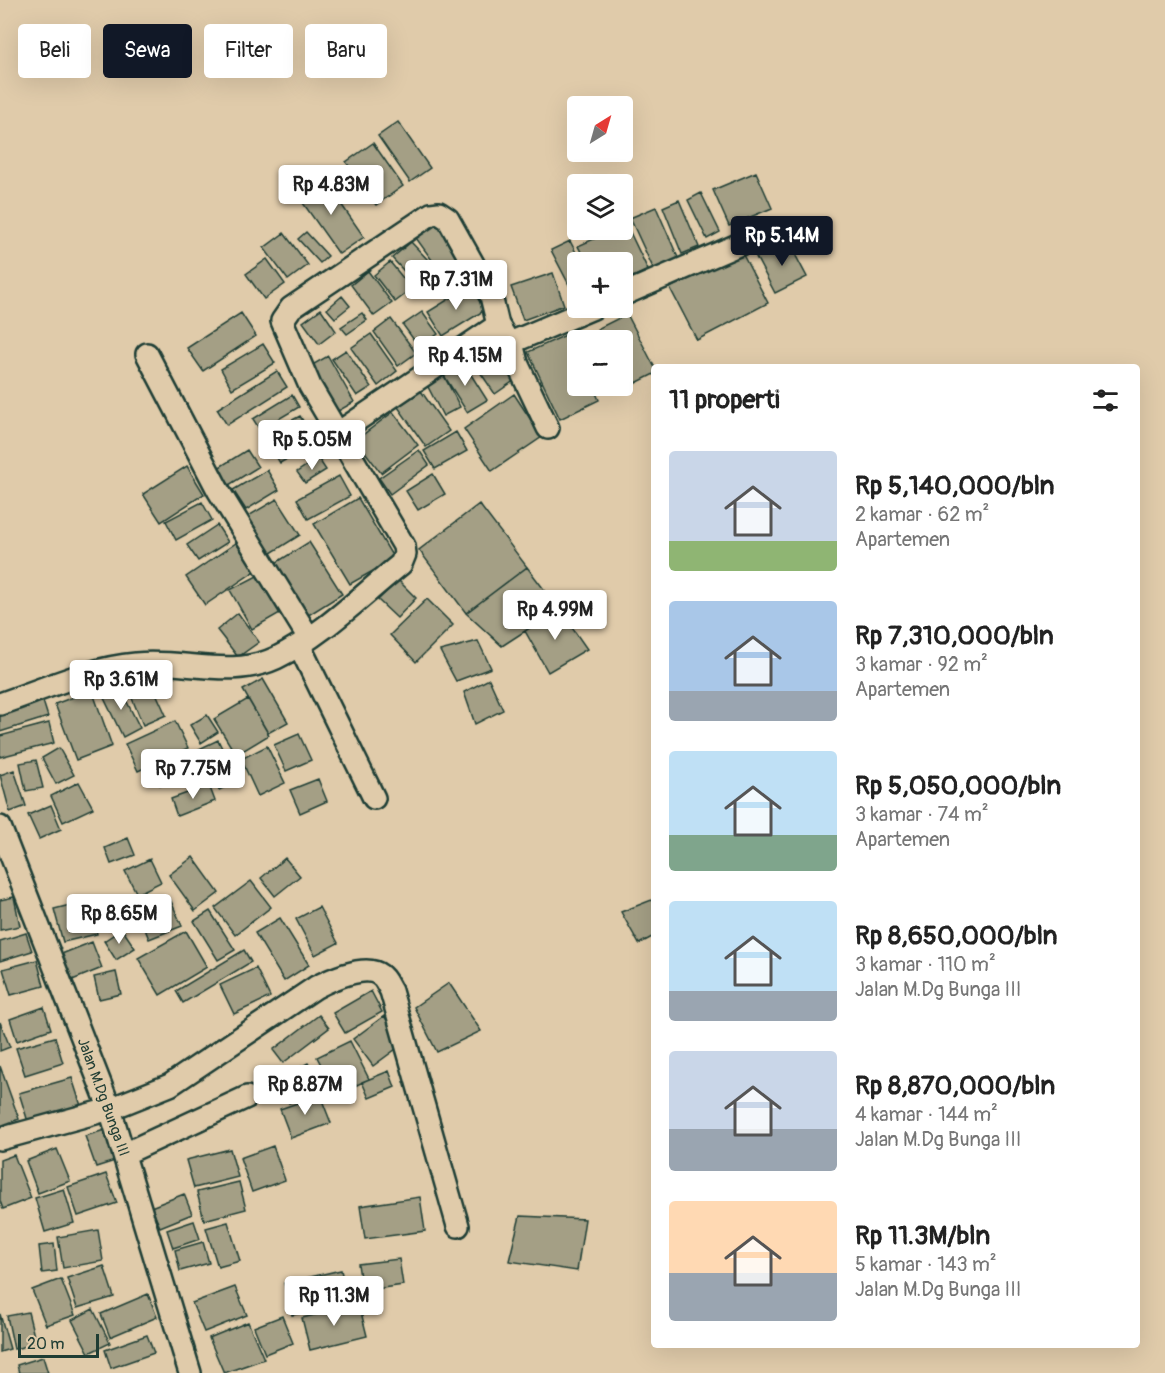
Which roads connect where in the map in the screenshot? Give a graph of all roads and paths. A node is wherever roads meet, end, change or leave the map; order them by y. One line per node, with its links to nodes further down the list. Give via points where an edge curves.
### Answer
1 (754, 238): 2 (street)
2 (633, 290)
3 (569, 318): 5 (street)
4 (498, 325): 5 (street); 8 (street); 8 (street, via 491,296 448,219 439,213 431,214 284,316 282,325 310,386)
5 (510, 343): 7 (street)
6 (147, 354): 9 (street)
7 (548, 428)
8 (338, 433): 9 (street, via 404,546 405,554 401,564)
9 (304, 641): 10 (street, via 262,663 229,669 137,663 104,669); 11 (street)
10 (0, 704)
11 (374, 798)
12 (0, 827): 14 (street, Jalan M.Dg Bunga III)
13 (247, 1097): 16 (street)
14 (110, 1109): 15 (street); 16 (street, Jalan M.Dg Bunga III); 17 (street, via 170,1085 316,987 339,976 373,971 381,975 391,991)
15 (0, 1139)
16 (124, 1154): 18 (street, Jalan M.Dg Bunga III)
17 (458, 1226)
18 (190, 1373)

